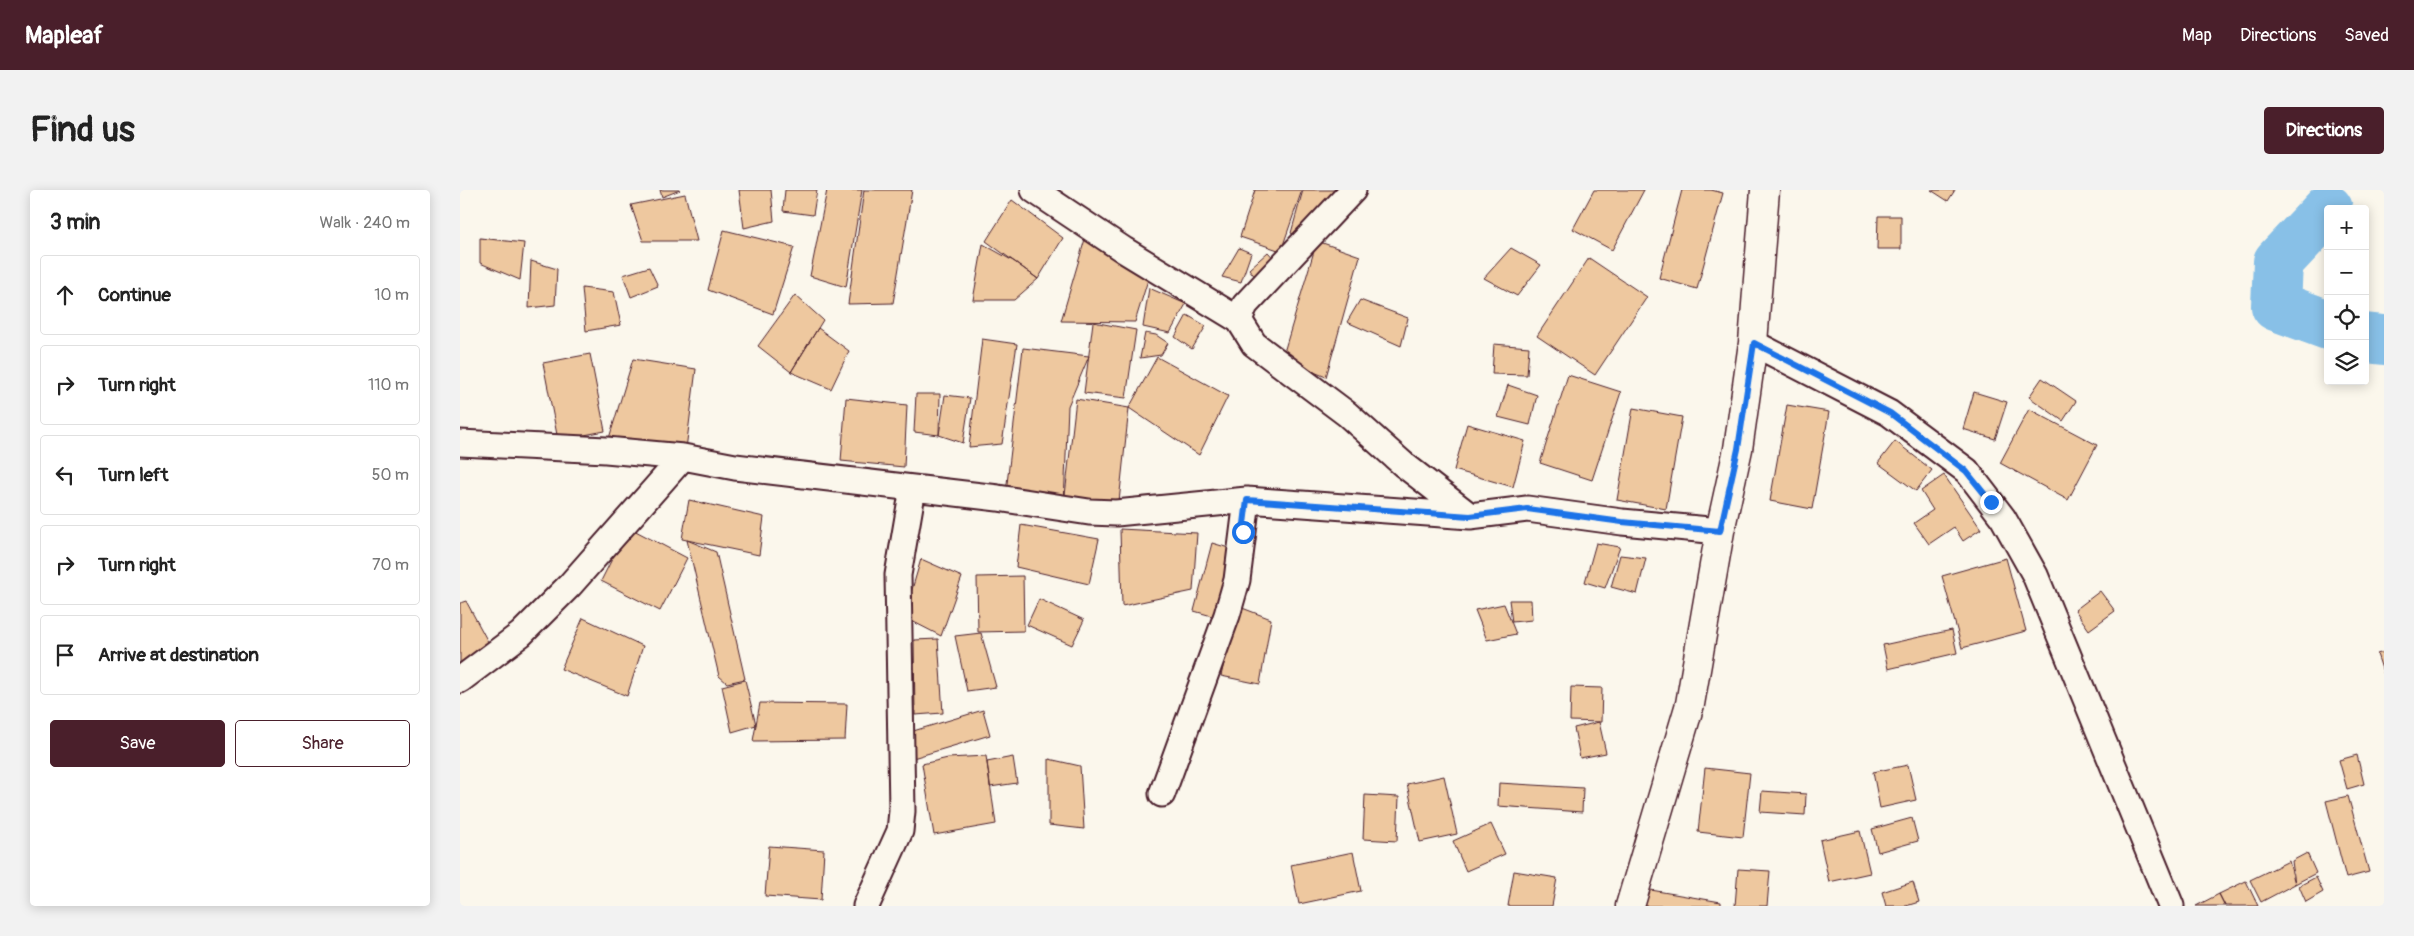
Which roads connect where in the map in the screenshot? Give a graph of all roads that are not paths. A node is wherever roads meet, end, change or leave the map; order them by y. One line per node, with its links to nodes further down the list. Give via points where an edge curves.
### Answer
1 (1034, 190): 4 (street)
2 (1353, 190): 4 (street, via 1245,305)
3 (1765, 190): 5 (main road)
4 (1239, 320): 10 (street, via 1254,344 1347,414 1402,464)
5 (1754, 343): 11 (main road, via 1738,449); 16 (street, via 1890,413 1966,471 2003,518 2035,575)
6 (460, 443): 7 (street)
7 (683, 457): 8 (street, via 735,467); 12 (street, via 521,634)
8 (913, 488): 9 (street, via 1060,509 1116,513); 14 (street, via 898,575 900,831)
9 (1247, 500): 10 (street); 13 (street, via 1237,580 1227,615)
10 (1470, 516): 11 (street, via 1527,509)
11 (1720, 531): 15 (main road, via 1690,704)
12 (460, 680)
13 (1162, 794)
14 (866, 906)
15 (1630, 906)
16 (2171, 906)

